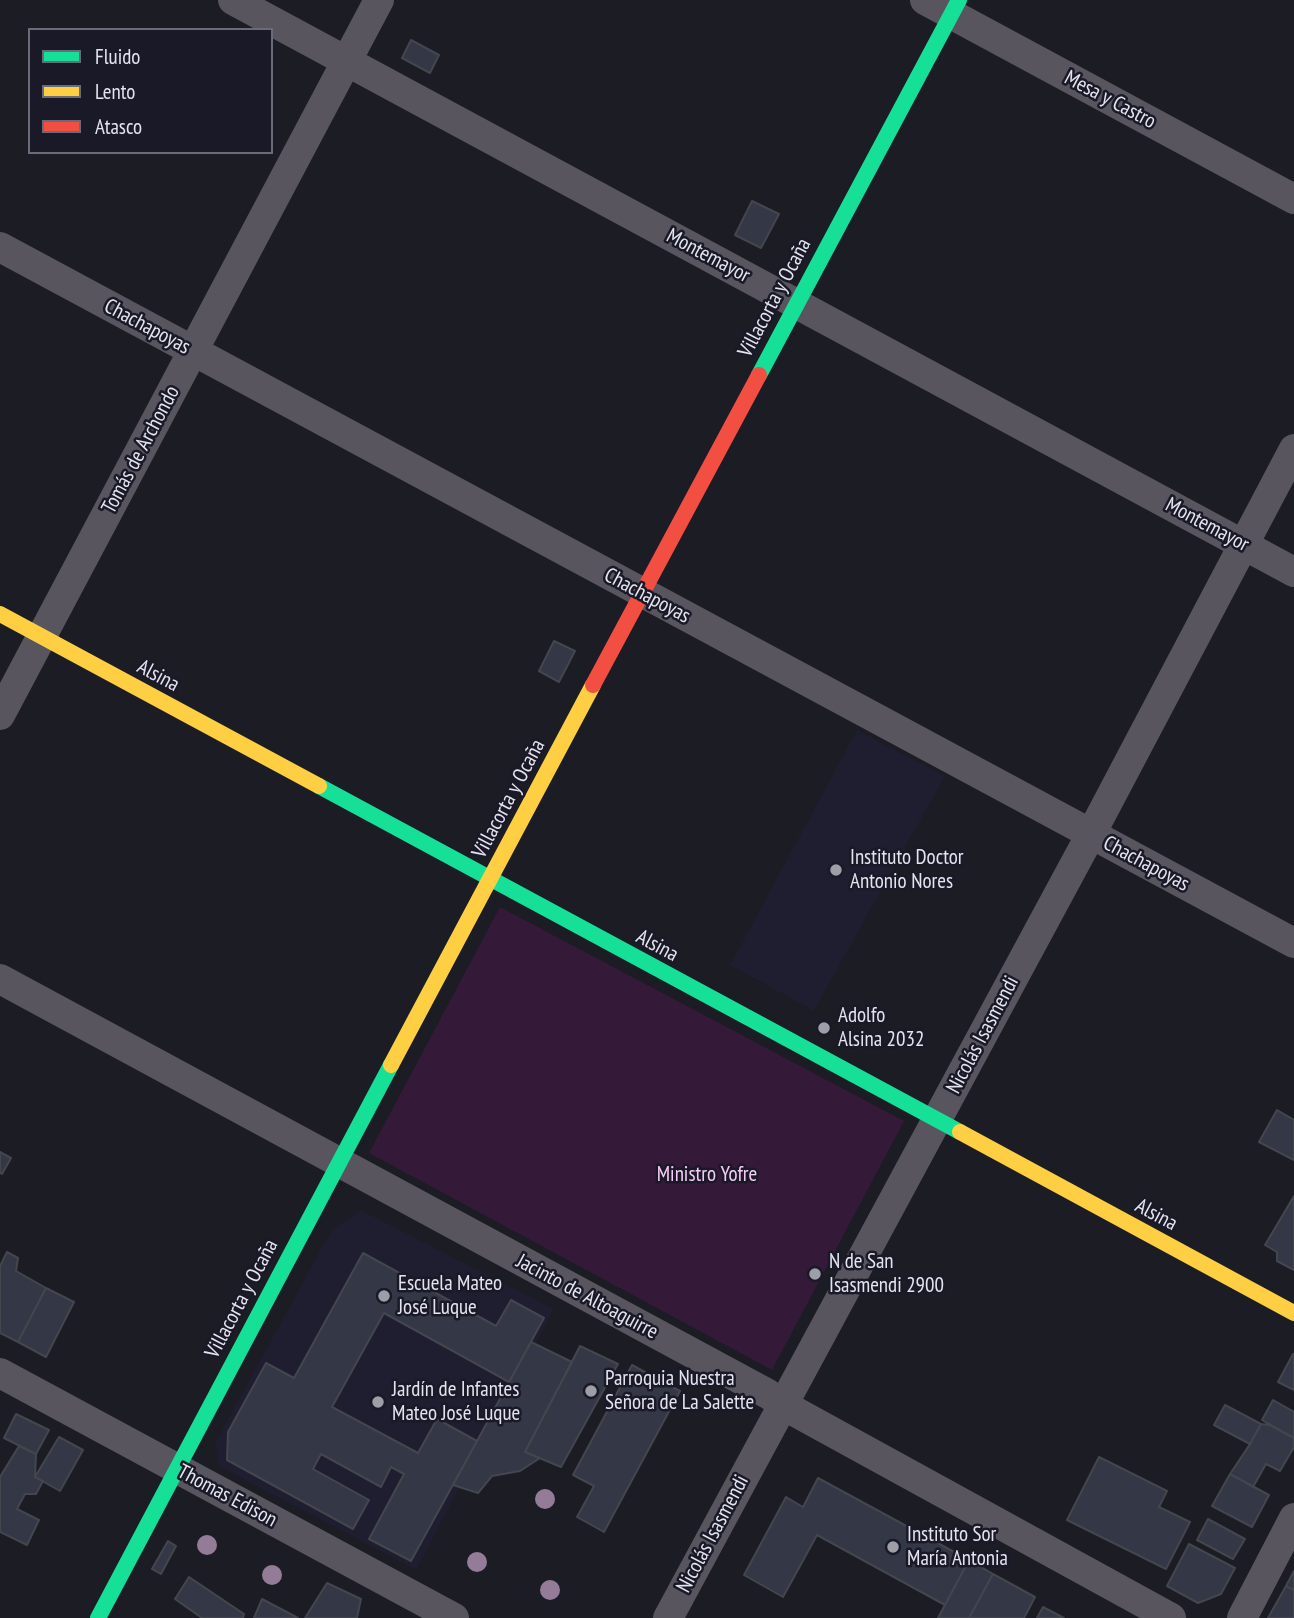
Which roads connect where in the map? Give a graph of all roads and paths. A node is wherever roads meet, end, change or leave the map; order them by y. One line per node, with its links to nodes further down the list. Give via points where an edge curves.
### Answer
1 (233, 0): 4 (street, Montemayor)
2 (379, 0): 4 (street, Tomás de Archondo)
3 (945, 5): 5 (street, Mesa y Castro); 7 (street, Villacorta y Ocaña)
4 (347, 61): 7 (street, Montemayor); 8 (street, Tomás de Archondo)
5 (1294, 199)
6 (0, 247): 8 (street, Chachapoyas)
7 (795, 303): 10 (street, Montemayor); 12 (street, Villacorta y Ocaña)
8 (193, 352): 12 (street, Chachapoyas); 14 (street, Tomás de Archondo)
9 (1294, 449): 10 (street, Nicolás Isasmendi)
10 (1243, 545): 11 (street, Montemayor); 16 (street, Nicolás Isasmendi)
11 (1294, 572)
12 (643, 594): 16 (street, Chachapoyas); 17 (street, Villacorta y Ocaña)
13 (0, 614): 14 (street, Alsina)
14 (41, 637): 15 (street, Tomás de Archondo); 17 (street, Alsina)
15 (0, 715)
16 (1091, 834): 18 (street, Chachapoyas); 20 (street, Nicolás Isasmendi)
17 (490, 880): 20 (street, Alsina); 21 (street, Villacorta y Ocaña)
18 (1294, 943)
19 (0, 979): 21 (street, Jacinto de Altoaguirre)
20 (937, 1121): 22 (street, Alsina); 24 (street, Nicolás Isasmendi)
21 (338, 1162): 24 (street, Jacinto de Altoaguirre); 25 (street, Villacorta y Ocaña)
22 (1294, 1313)
23 (0, 1373): 25 (street, Thomas Edison)
24 (783, 1403): 29 (street, Nicolás Isasmendi); 30 (street, Jacinto de Altoaguirre)
25 (177, 1469): 27 (street, Villacorta y Ocaña); 28 (street, Thomas Edison)
26 (1294, 1518): 31 (street)
27 (98, 1618)
28 (454, 1618)
29 (668, 1618)
30 (1171, 1618)
31 (1242, 1618)

